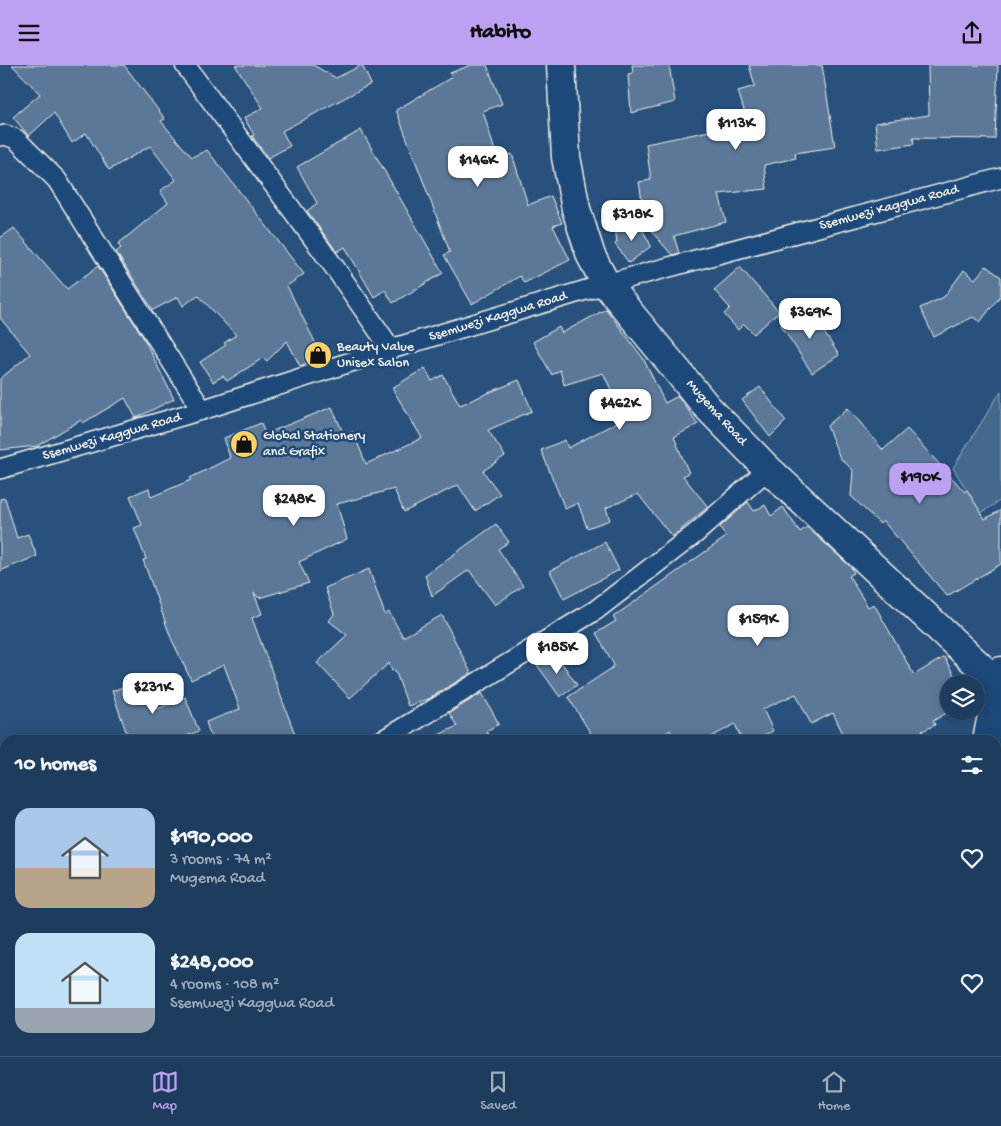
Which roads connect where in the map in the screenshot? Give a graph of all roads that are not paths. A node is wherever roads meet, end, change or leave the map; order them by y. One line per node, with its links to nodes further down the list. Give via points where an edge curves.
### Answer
1 (185, 65): 6 (street)
2 (560, 65): 5 (street, Mugema Road, via 566,157 576,209 591,256)
3 (0, 136): 7 (street, via 16,139 56,180)
4 (1001, 178): 5 (street, Ssemwezi Kaggwa Road)
5 (606, 284): 6 (street, Ssemwezi Kaggwa Road); 9 (street, Mugema Road, via 707,407)
6 (391, 349): 7 (street, Ssemwezi Kaggwa Road)
7 (202, 410): 8 (street, Ssemwezi Kaggwa Road)
8 (0, 469)
9 (768, 469): 10 (street, Mugema Road); 11 (street, via 696,533 596,610)
10 (1000, 680): 12 (street)
11 (392, 735)
12 (987, 735)

